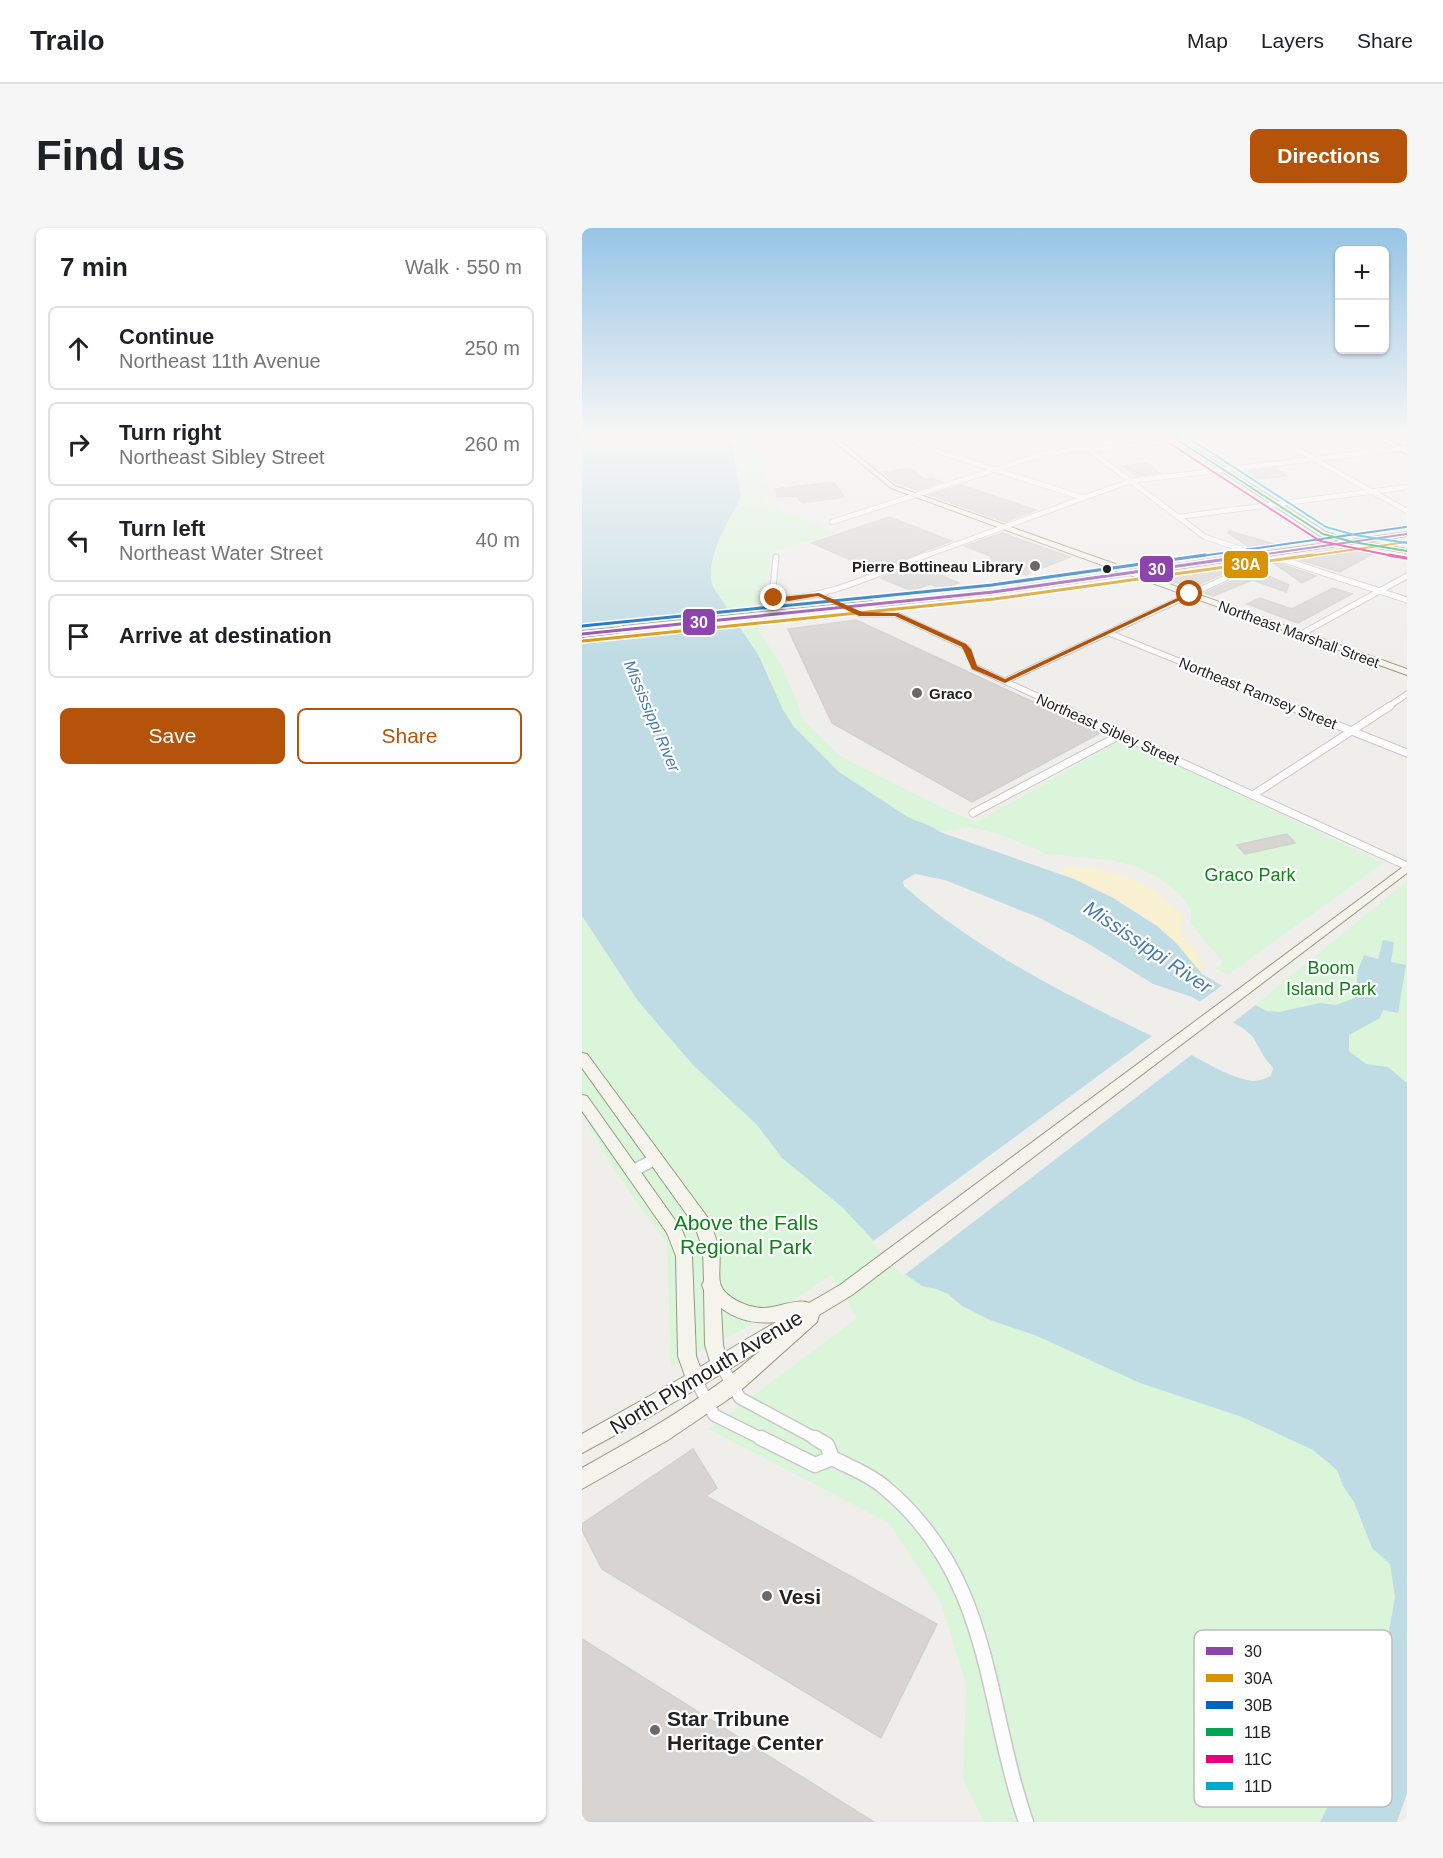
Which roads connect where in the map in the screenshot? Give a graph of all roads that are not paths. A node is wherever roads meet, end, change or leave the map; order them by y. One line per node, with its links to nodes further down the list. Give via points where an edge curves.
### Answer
1 (864, 511): 8 (street)
2 (959, 511): 9 (street, Northeast Marshall Street)
3 (1048, 511): 9 (street)
4 (1171, 511): 7 (street)
5 (1215, 511): 7 (street)
6 (1288, 511): 10 (street)
7 (1177, 516): 15 (street, via 1205,537)
8 (832, 522)
9 (1004, 528): 17 (street, Northeast Marshall Street); 20 (street)
10 (1323, 534): 12 (street); 13 (street, via 1330,543)
11 (1407, 534): 12 (street)
12 (1353, 542): 13 (street); 14 (street)
13 (1326, 546): 15 (street)
14 (1407, 551)
15 (1252, 556): 17 (street)
16 (776, 557): 20 (street, via 772,597)
17 (1130, 573): 21 (street, Northeast Marshall Street); 25 (street, bridge, via 993,592)
18 (1407, 576): 19 (street)
19 (1377, 593): 21 (street, via 1271,560); 22 (street); 23 (street); 26 (street)
20 (819, 594): 28 (street, Northeast Sibley Street, via 861,614 896,614 964,646 974,667)
21 (1190, 594): 24 (street); 26 (street, Northeast Marshall Street)
22 (1407, 600)
23 (1407, 605)
24 (1109, 633): 28 (street); 30 (street, Northeast Ramsey Street)
25 (582, 634)
26 (1301, 634): 27 (street, Northeast Marshall Street)
27 (1407, 672)
28 (1005, 681): 31 (street, Northeast Sibley Street)
29 (1407, 694): 30 (street)
30 (1352, 731): 32 (street, Northeast Ramsey Street); 33 (street)
31 (1120, 735): 33 (street, Northeast Sibley Street); 34 (street)
32 (1407, 753)
33 (1253, 795): 35 (street, Northeast Sibley Street)
34 (973, 813)
35 (1407, 867): 41 (street, North Plymouth Avenue)
36 (582, 1058): 38 (street)
37 (582, 1100): 39 (street)
38 (655, 1159): 39 (street); 40 (street, via 702,1223 711,1250)
39 (633, 1171): 43 (street, via 674,1230 684,1256 687,1356)
40 (710, 1285): 41 (street, via 722,1300 754,1315 778,1316); 42 (street, via 714,1345)
41 (838, 1294): 42 (street, North Plymouth Avenue); 44 (street, North Plymouth Avenue)
42 (720, 1363): 43 (street, North Plymouth Avenue); 44 (street)
43 (695, 1378): 45 (street); 46 (street, North Plymouth Avenue)
44 (734, 1386): 45 (street, North Plymouth Avenue); 47 (street, via 740,1398 827,1445)
45 (708, 1403): 47 (street, via 714,1415 815,1465); 48 (street, North Plymouth Avenue)
46 (582, 1444)
47 (832, 1458): 49 (street, via 883,1486 925,1529 957,1578 981,1639 1012,1786)
48 (582, 1479)
49 (1026, 1822)

